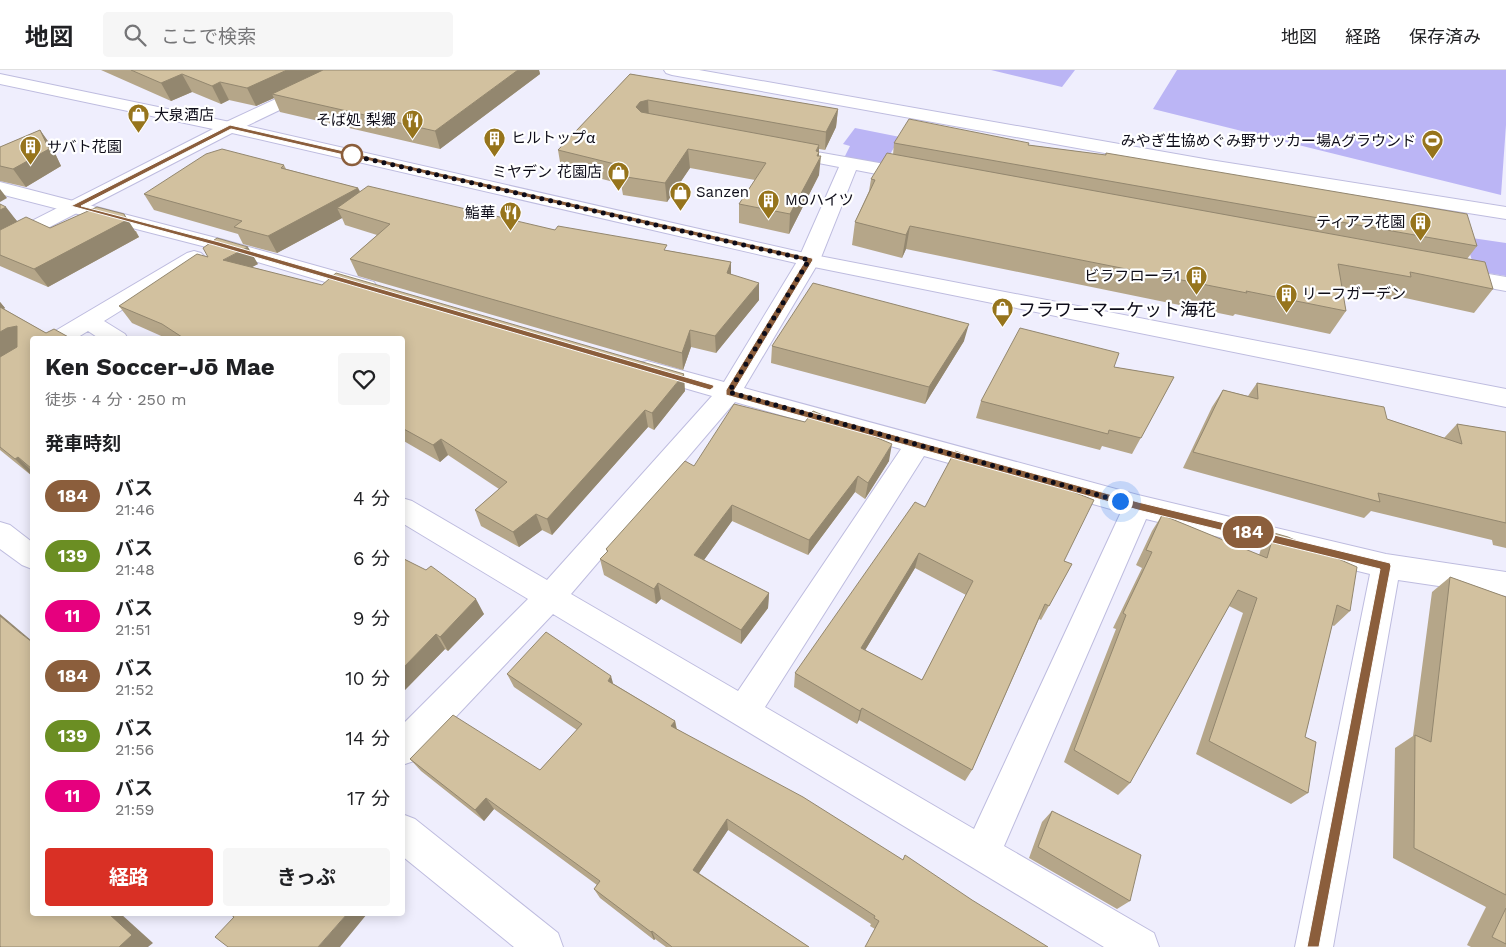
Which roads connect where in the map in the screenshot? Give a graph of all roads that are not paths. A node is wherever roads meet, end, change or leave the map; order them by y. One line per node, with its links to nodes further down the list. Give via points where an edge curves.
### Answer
1 (352, 70): 4 (street)
2 (672, 70): 10 (street, via 1210,166)
3 (0, 80): 4 (street)
4 (230, 127): 9 (street); 13 (street)
5 (764, 147): 6 (street)
6 (850, 163): 7 (street); 13 (street)
7 (928, 178)
8 (0, 188): 9 (street)
9 (74, 206): 11 (street); 12 (street)
10 (1506, 213)
11 (0, 244)
12 (217, 244): 16 (street); 17 (street)
13 (809, 260): 21 (street); 22 (street)
14 (1436, 271): 15 (street)
15 (1505, 285)
16 (388, 293)
17 (88, 321): 18 (street); 19 (street)
18 (63, 336)
19 (112, 336)
20 (625, 362): 21 (street)
21 (729, 392): 23 (street); 30 (street)
22 (1506, 398)
23 (918, 444): 24 (street); 31 (street)
24 (1138, 506): 28 (street); 34 (street)
25 (405, 511): 30 (street)
26 (0, 533): 27 (street)
27 (30, 556)
28 (1386, 566): 29 (street); 37 (street)
29 (1506, 584)
30 (550, 597): 31 (street); 32 (street)
31 (742, 712): 34 (street)
32 (405, 746)
33 (405, 834): 35 (street)
34 (982, 853): 36 (street)
35 (544, 947)
36 (1140, 947)
37 (1314, 947)

